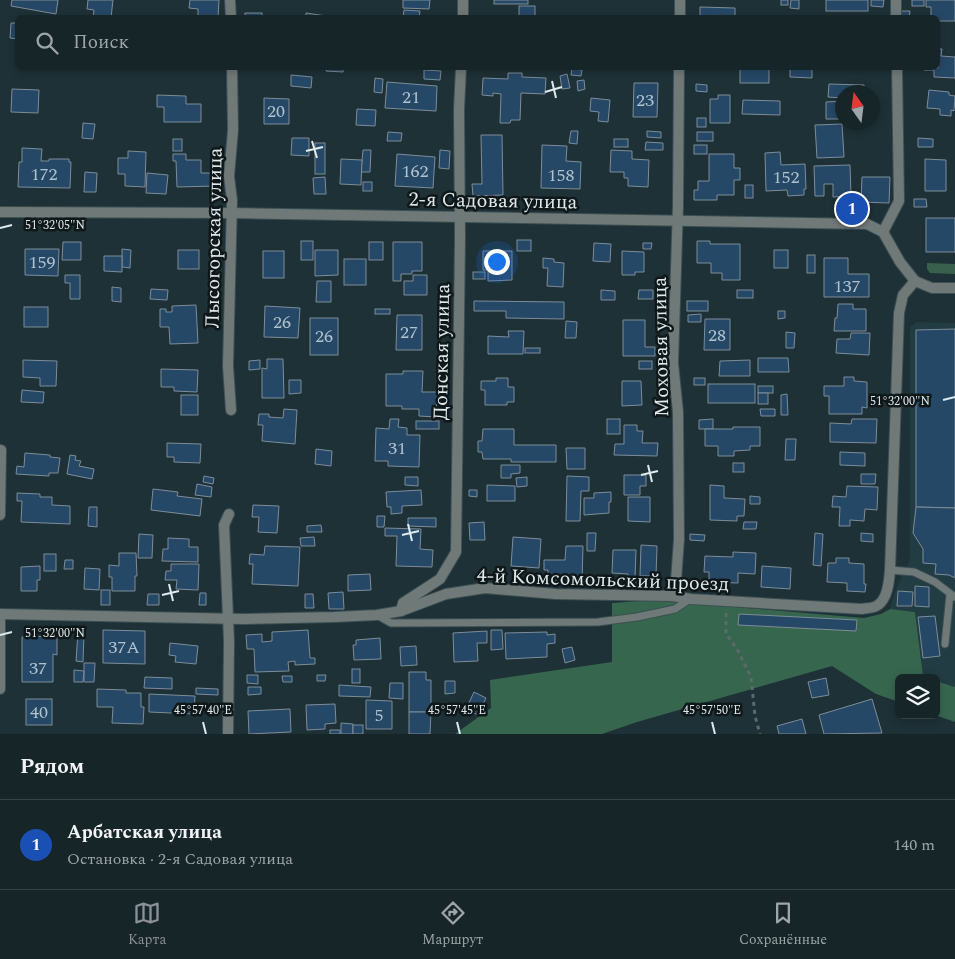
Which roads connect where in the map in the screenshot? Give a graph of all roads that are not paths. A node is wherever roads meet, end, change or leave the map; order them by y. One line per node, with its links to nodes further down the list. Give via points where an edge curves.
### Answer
1 (230, 0): 5 (street)
2 (463, 0): 6 (street)
3 (680, 0): 7 (street)
4 (896, 0): 8 (street)
5 (231, 15)
6 (464, 15)
7 (680, 15)
8 (896, 15)
9 (232, 70): 14 (street, Лысогорская улица, via 233,130 229,176)
10 (461, 70): 15 (street, Донская улица)
11 (679, 70): 16 (street, Моховая улица)
12 (897, 70): 17 (street, via 899,201)
13 (0, 212): 14 (street, 2-я Садовая улица)
14 (232, 213): 15 (street, 2-я Садовая улица); 20 (street, Лысогорская улица, via 228,366)
15 (460, 217): 16 (street, 2-я Садовая улица); 28 (street, Донская улица, via 456,552 440,579 403,603)
16 (678, 220): 17 (street, 2-я Садовая улица, via 867,224); 25 (street, Моховая улица, via 673,363 678,412 679,539)
17 (882, 232): 18 (street)
18 (915, 281): 19 (street, via 932,288); 24 (street, via 903,295 899,314)
19 (955, 288)
20 (231, 410)
21 (1, 450): 23 (street)
22 (229, 514): 31 (street, via 224,525)
23 (0, 515)
24 (890, 570): 26 (lane, via 914,572 935,582); 27 (street, 4-й Комсомольский проезд, via 882,601 878,606 862,609)
25 (672, 596): 27 (street, 4-й Комсомольский проезд); 28 (street, 4-й Комсомольский проезд, via 556,594 485,588 446,594)
26 (952, 596): 32 (lane)
27 (691, 599): 30 (lane, via 674,609 598,622 391,623)
28 (401, 612): 30 (street, 4-й Комсомольский проезд)
29 (0, 614): 31 (street, 4-й Комсомольский проезд); 33 (street)
30 (377, 615): 31 (street, 4-й Комсомольский проезд)
31 (228, 617): 34 (street)
32 (945, 644)
33 (0, 689)
34 (228, 734)

